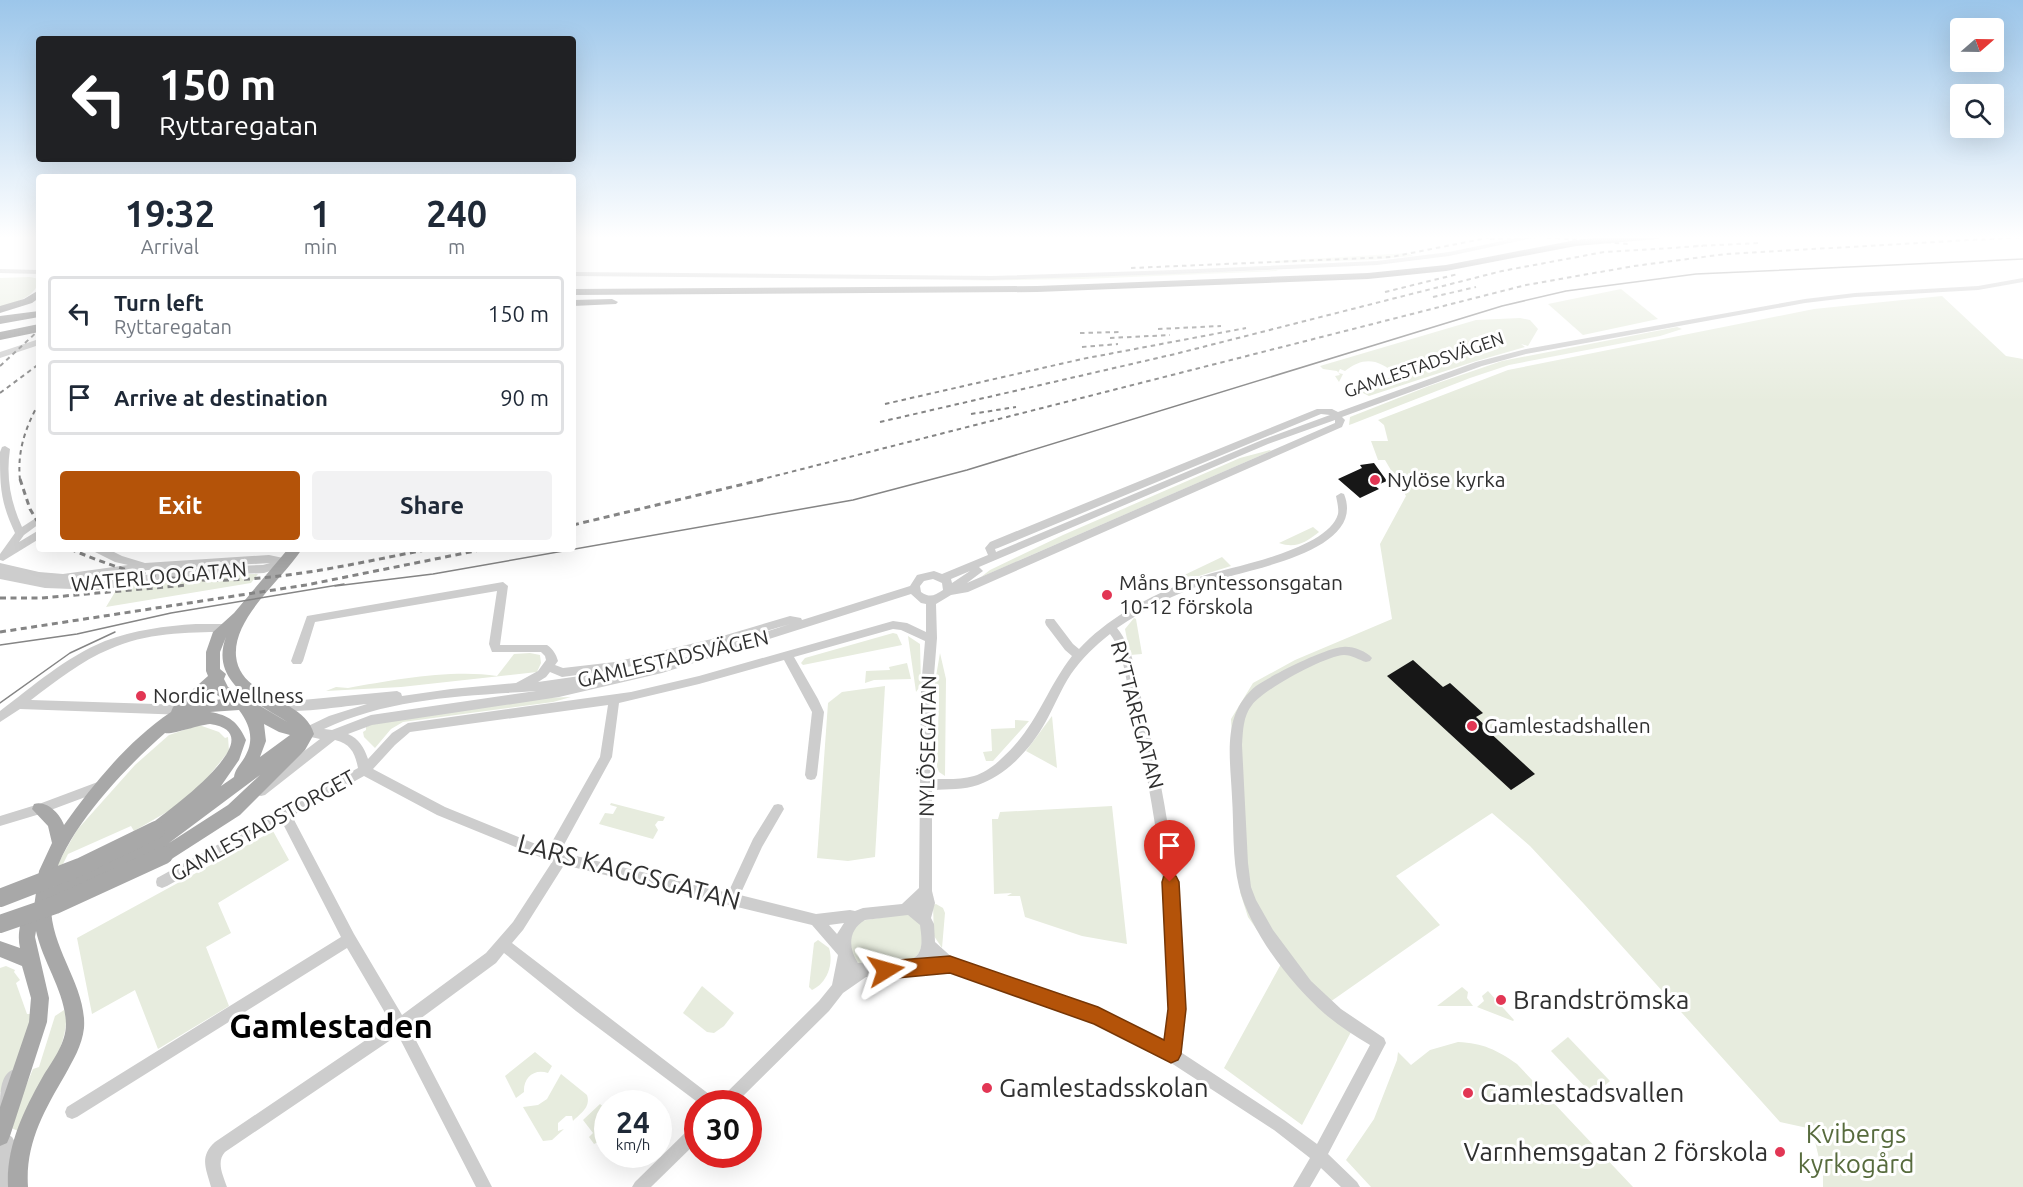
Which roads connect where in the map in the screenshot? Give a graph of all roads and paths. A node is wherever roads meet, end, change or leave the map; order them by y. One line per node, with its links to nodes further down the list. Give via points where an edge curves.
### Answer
1 (813, 291): 4 (highway)
2 (1918, 291): 15 (street, GAMLESTADSVÄGEN, via 1805,301 1526,352 1479,363)
3 (576, 292): 4 (highway)
4 (756, 292): 6 (highway)
5 (36, 295): 8 (highway)
6 (576, 303)
7 (36, 308): 8 (highway)
8 (0, 312)
9 (36, 314): 10 (highway)
10 (0, 320)
11 (36, 326): 13 (highway)
12 (36, 327): 14 (highway)
13 (0, 330)
14 (0, 336)
15 (1336, 415): 16 (street, GAMLESTADSVÄGEN); 17 (street, GAMLESTADSVÄGEN, via 1339,425); 26 (street, GAMLESTADSVÄGEN, via 1320,411 994,544 990,548)
16 (1265, 442): 17 (street); 23 (street, GAMLESTADSVÄGEN)
17 (1290, 447): 33 (street, GAMLESTADSVÄGEN, via 967,588)
18 (5, 449): 21 (street, via 1,469 3,491)
19 (1341, 496): 39 (street, via 1345,507 1340,520 1314,544 1176,591)
20 (36, 521): 21 (street)
21 (20, 533): 27 (street)
22 (36, 536): 27 (street)
23 (1045, 536): 26 (street, GAMLESTADSVÄGEN); 33 (street, GAMLESTADSVÄGEN, via 966,576)
24 (105, 552): 29 (street)
25 (292, 552): 28 (main road)
26 (993, 556): 31 (street, GAMLESTADSVÄGEN)
27 (1, 561): 29 (street, WATERLOOGATAN, via 39,576 63,578)
28 (284, 562): 29 (street, WATERLOOGATAN, via 269,559); 30 (street, WATERLOOGATAN, via 264,569 190,572 100,586 45,584); 35 (main road)
29 (148, 566)
30 (0, 575)
31 (944, 578): 32 (street, via 925,576); 33 (street)
32 (914, 589): 34 (street, via 919,598); 37 (street, GAMLESTADSVÄGEN)
33 (949, 591): 34 (street, via 943,598)
34 (931, 601): 40 (street, NYLÖSEGATAN)
35 (238, 618): 38 (main road); 42 (main road)
36 (1050, 622): 41 (street)
37 (800, 625): 43 (street, GAMLESTADSVÄGEN, via 790,620); 48 (street, GAMLESTADSVÄGEN)
38 (225, 628): 50 (main road, via 213,652); 54 (street, via 188,629 105,645)
39 (1111, 628): 41 (street); 97 (street, RYTTAREGATAN, via 1122,644 1165,832 1177,1009)
40 (932, 638): 44 (street, GAMLESTADSVÄGEN, via 920,637 898,624); 65 (street, NYLÖSEGATAN)
41 (1079, 655): 65 (street, via 1066,671 1038,725 999,767 975,781)
42 (229, 656): 50 (main road); 56 (main road, via 232,669 243,684)
43 (660, 656): 47 (street, GAMLESTADSVÄGEN, via 562,673); 48 (street)
44 (787, 656): 53 (street, GAMLESTADSVÄGEN); 63 (street, via 818,712)
45 (1366, 658): 104 (street, via 1340,651 1279,677 1249,699 1237,722 1242,862 1245,889 1252,906 1307,987 1330,1009 1378,1043)
46 (297, 662): 47 (street, GAMLESTADSVÄGEN, via 310,619 503,586 496,649 543,648 551,656)
47 (548, 667): 51 (street, GAMLESTADSVÄGEN)
48 (663, 668): 49 (street, GAMLESTADSVÄGEN)
49 (633, 675): 51 (street, GAMLESTADSVÄGEN); 60 (street, GAMLESTADSVÄGEN, via 559,692 386,716)
50 (216, 678): 55 (main road, via 222,691); 57 (main road)
51 (519, 687): 52 (street, GAMLESTADSVÄGEN)
52 (445, 694): 56 (street, GAMLESTADSVÄGEN); 59 (street, GAMLESTADSVÄGEN, via 357,710)
53 (614, 700): 62 (street, GAMLESTADSVÄGEN, via 408,728 394,737); 74 (street, via 606,756)
54 (19, 704): 57 (street); 58 (street)
55 (242, 704): 57 (main road); 59 (main road, via 284,728); 66 (main road, via 258,727 258,743 246,769)
56 (274, 706): 59 (main road, via 302,724)
57 (185, 710): 61 (main road, via 156,722 137,744)
58 (0, 717)
59 (306, 732): 60 (street, GAMLESTADSVÄGEN); 66 (main road, GAMLESTADSVÄGEN); 69 (main road, GAMLESTADSVÄGEN, via 300,747)
60 (335, 734): 62 (street, via 358,746); 69 (street, GAMLESTADSVÄGEN)
61 (138, 749): 64 (main road); 73 (main road, via 173,727 202,719 228,723 237,733 236,751 226,771)
62 (364, 770): 70 (street, GAMLESTADSTORGET); 74 (street, LARS KAGGSGATAN, via 441,811)
63 (811, 775)
64 (109, 782): 67 (street); 72 (main road)
65 (926, 785): 76 (street, NYLÖSEGATAN)
66 (227, 789): 73 (main road, GAMLESTADSVÄGEN)
67 (40, 809): 71 (street); 72 (main road, via 55,822)
68 (778, 809): 78 (street, via 757,843)
69 (234, 810): 73 (main road, GAMLESTADSVÄGEN)
70 (284, 813): 75 (street, GAMLESTADSTORGET); 85 (street)
71 (0, 821)
72 (60, 842): 106 (main road, via 48,867 43,924 75,1012 76,1028 74,1041 25,1138 16,1174)
73 (159, 842): 77 (main road, GAMLESTADSVÄGEN, bridge); 80 (main road, GAMLESTADSVÄGEN, bridge, via 55,906); 80 (main road, GAMLESTADSVÄGEN, via 59,891)
74 (556, 858): 78 (street, LARS KAGGSGATAN); 86 (street, via 547,884)
75 (162, 882)
76 (925, 891): 79 (street); 82 (street, NYLÖSEGATAN, via 928,903)
77 (0, 898)
78 (731, 900): 83 (street, LARS KAGGSGATAN)
79 (906, 909): 81 (street); 82 (street)
80 (32, 914): 84 (main road, GAMLESTADSVÄGEN, bridge); 93 (main road, via 26,937)
81 (856, 918): 83 (street, LARS KAGGSGATAN); 89 (street, via 844,934)
82 (924, 918): 87 (street)
83 (816, 920): 89 (street)
84 (0, 924)
85 (349, 939): 96 (street); 101 (street)
86 (504, 945): 96 (street); 98 (street)
87 (929, 945): 90 (street); 91 (street, via 927,955)
88 (0, 949): 93 (main road, via 28,960)
89 (844, 953): 92 (street, via 853,968); 94 (street)
90 (950, 965): 91 (street); 97 (street, via 1098,1016)
91 (915, 966): 92 (street)
92 (865, 970): 94 (street)
93 (35, 973): 95 (main road, via 40,999)
94 (838, 988): 99 (street)
95 (38, 1023): 100 (street); 102 (main road)
96 (400, 1025): 107 (street, via 213,1154); 108 (street)
97 (1171, 1054): 104 (street)
98 (693, 1090)
99 (738, 1090)
100 (0, 1100)
101 (72, 1112)
102 (0, 1137): 105 (street, via 7,1142)
103 (684, 1144): 109 (street)
104 (1319, 1155): 110 (street); 111 (street)
105 (8, 1187)
106 (18, 1187)
107 (219, 1187)
108 (484, 1187)
109 (640, 1187)
110 (1300, 1187)
111 (1352, 1187)

